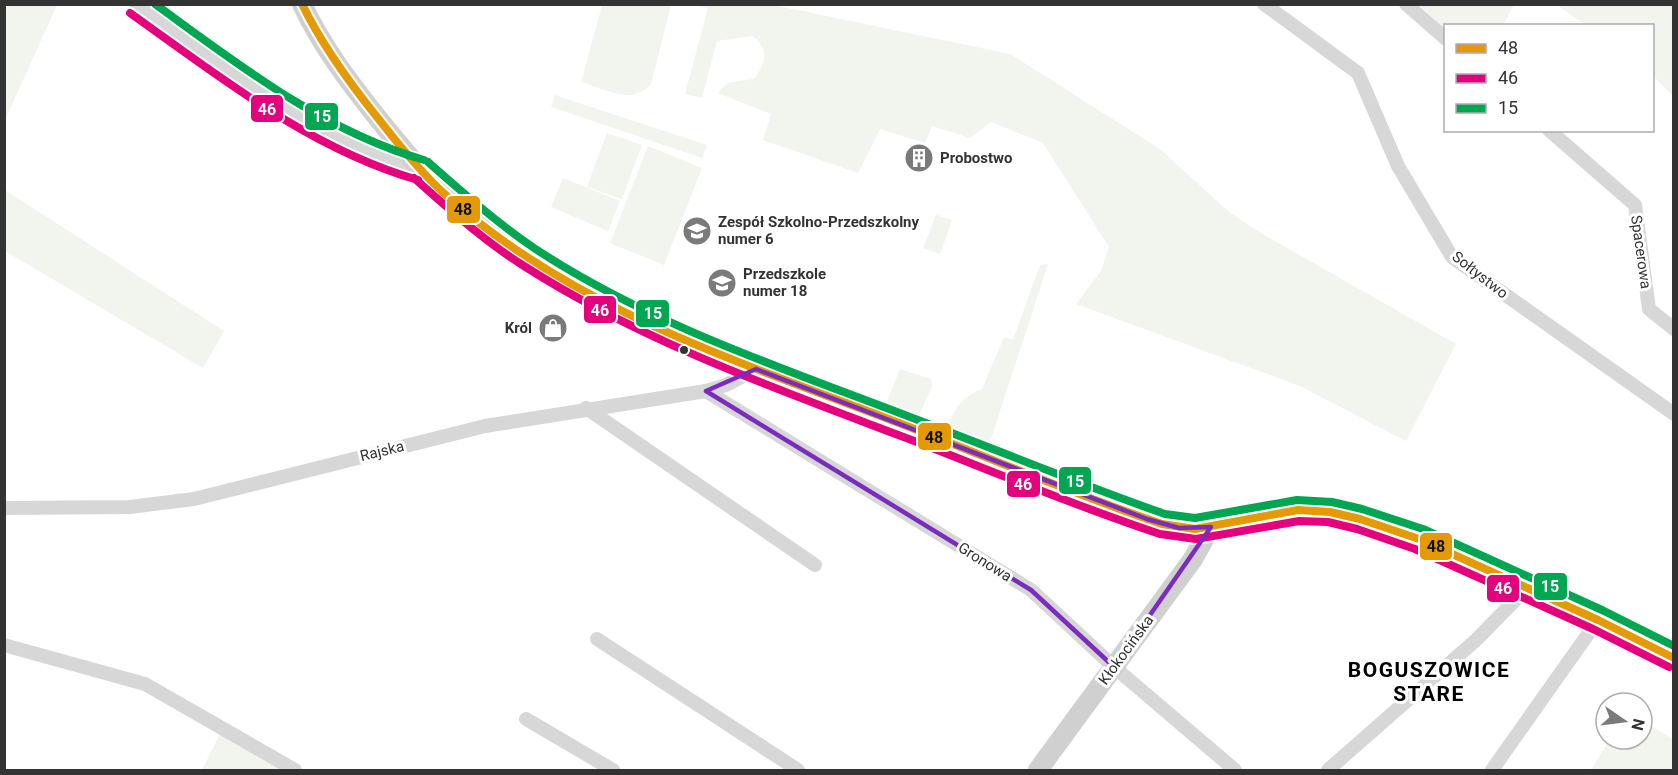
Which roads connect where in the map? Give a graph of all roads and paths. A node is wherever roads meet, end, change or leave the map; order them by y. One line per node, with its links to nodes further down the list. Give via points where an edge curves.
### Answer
1 (302, 4): 7 (street, via 361,97)
2 (1264, 4): 12 (street, Sołtystwo, via 1358,73 1398,166 1452,257)
3 (1406, 4): 5 (street)
4 (138, 5): 7 (street, via 276,104 386,160)
5 (1444, 37)
6 (1552, 132): 8 (street, Spacerowa, via 1635,205 1649,309)
7 (421, 170): 9 (street, via 478,221 577,289 650,325)
8 (1674, 329)
9 (756, 369): 10 (street, Rajska); 14 (street, via 1147,519 1179,528)
10 (706, 391): 11 (street, Rajska); 21 (street, Gronowa, via 1031,590)
11 (586, 408): 13 (street, Rajska, via 485,426 194,499 130,507); 15 (street)
12 (1674, 414)
13 (4, 508)
14 (1211, 527): 16 (street, via 1298,510 1330,512 1419,539); 21 (street, Kłokocińska, via 1193,559)
15 (815, 565)
16 (1528, 587): 17 (street); 28 (street, via 1476,640)
17 (1598, 620): 20 (street); 29 (street)
18 (597, 639): 25 (street)
19 (4, 645): 23 (street, via 145,684)
20 (1672, 654)
21 (1114, 667): 26 (street, Kłokocińska); 27 (street, Gronowa)
22 (526, 718): 24 (street)
23 (295, 771)
24 (613, 771)
25 (798, 771)
26 (1038, 771)
27 (1235, 771)
28 (1329, 771)
29 (1492, 771)

